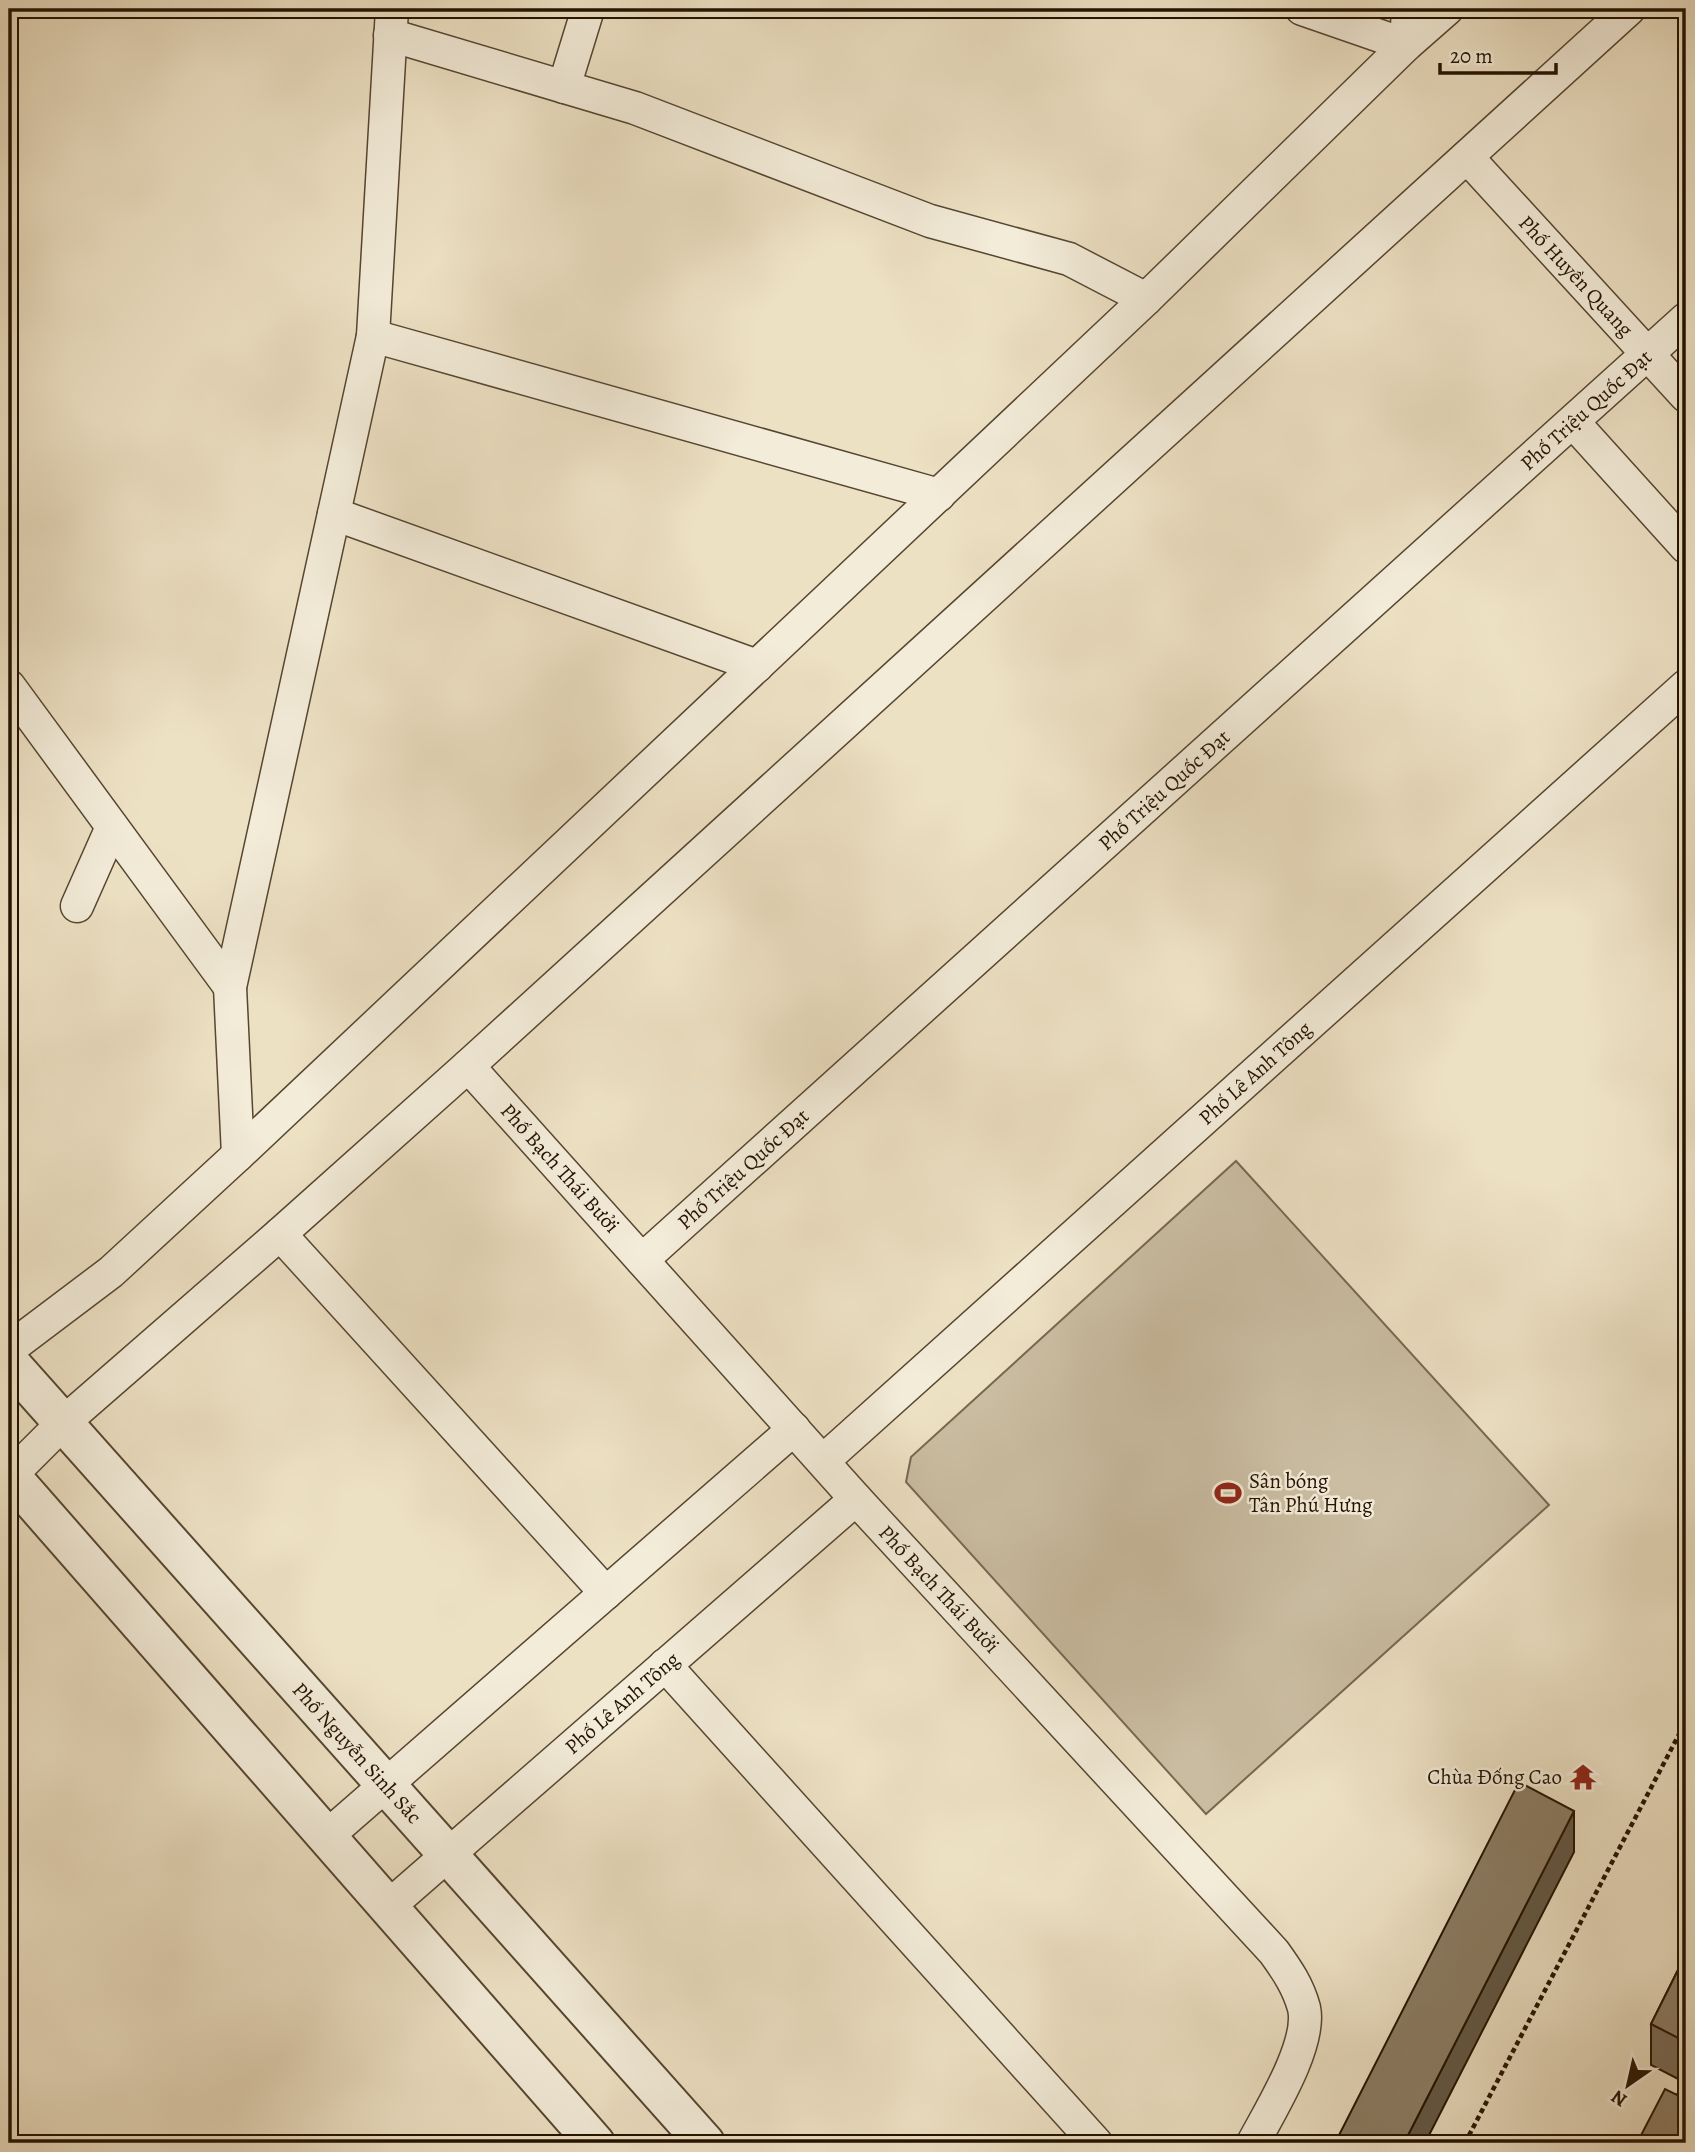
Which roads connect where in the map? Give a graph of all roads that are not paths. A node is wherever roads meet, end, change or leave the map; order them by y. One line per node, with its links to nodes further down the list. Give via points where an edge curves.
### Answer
1 (588, 9): 8 (street)
2 (1303, 9): 7 (street)
3 (1408, 9): 7 (street)
4 (1447, 9): 7 (street)
5 (1629, 9): 9 (street)
6 (391, 22): 8 (street); 12 (street)
7 (1406, 45): 10 (street)
8 (564, 87): 10 (street, via 635,108 930,221 1069,259)
9 (1467, 157): 13 (street, Phố Huyền Quang); 25 (street)
10 (1146, 299): 16 (street)
11 (1686, 319): 13 (street, Phố Triệu Quốc Đạt)
12 (373, 336): 16 (street); 17 (street)
13 (1648, 354): 14 (street, Phố Huyền Quang); 15 (street, Phố Triệu Quốc Đạt)
14 (1686, 396)
15 (1573, 422): 18 (street); 28 (street, Phố Triệu Quốc Đạt)
16 (939, 495): 19 (street)
17 (334, 514): 19 (street); 24 (street)
18 (1686, 547)
19 (757, 666): 26 (street)
20 (9, 686): 22 (street)
21 (1686, 686): 33 (street, Phố Lê Anh Tông)
22 (112, 827): 23 (street); 24 (street)
23 (77, 906)
24 (230, 987): 26 (street)
25 (468, 1066): 27 (street); 28 (street, Phố Bạch Thái Bưởi)
26 (238, 1155): 29 (street, via 111,1272)
27 (280, 1234): 31 (street); 36 (street)
28 (642, 1260): 32 (street, Phố Bạch Thái Bưởi)
29 (9, 1349)
30 (9, 1362): 31 (street, Phố Nguyễn Sinh Sắc)
31 (63, 1423): 34 (street); 38 (street, Phố Nguyễn Sinh Sắc)
32 (794, 1429): 33 (street, Phố Bạch Thái Bưởi); 36 (street)
33 (823, 1461): 35 (street, Phố Bạch Thái Bưởi)
34 (10, 1475): 39 (street)
35 (856, 1499): 37 (street, Phố Lê Anh Tông); 45 (street, Phố Bạch Thái Bưởi, via 1274,1952 1294,1980 1305,2011 1302,2039)
36 (606, 1593): 38 (street)
37 (665, 1665): 40 (street, Phố Lê Anh Tông); 44 (street)
38 (385, 1785): 39 (street); 40 (street, Phố Nguyễn Sinh Sắc)
39 (326, 1837): 41 (street)
40 (448, 1855): 41 (street, Phố Lê Anh Tông); 43 (street, Phố Nguyễn Sinh Sắc)
41 (388, 1907): 42 (street)
42 (595, 2143)
43 (705, 2143)
44 (1096, 2143)
45 (1254, 2143)

